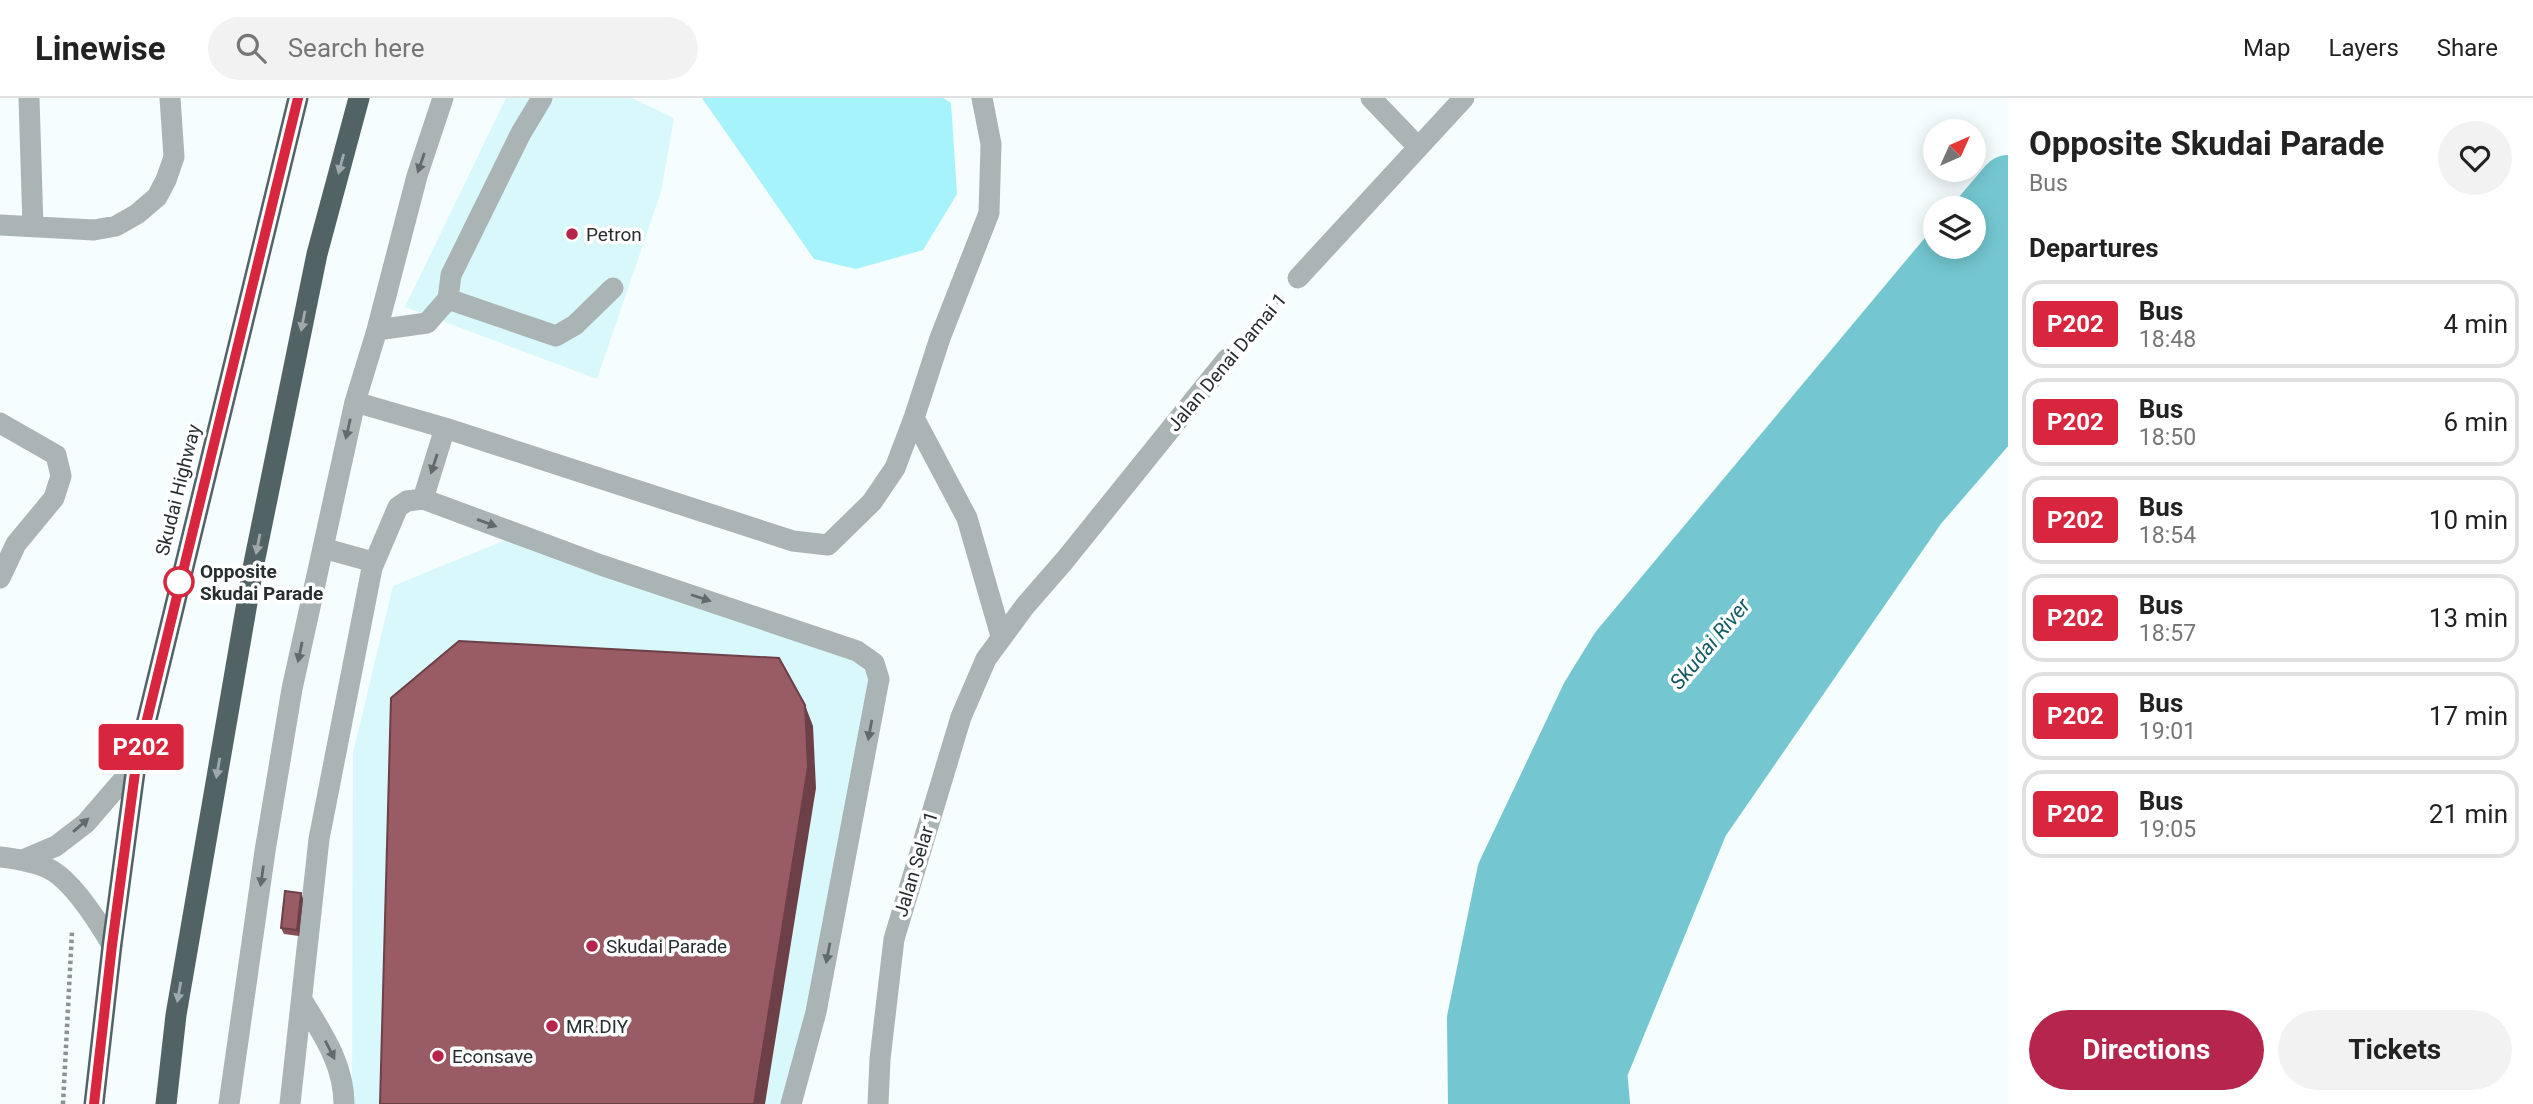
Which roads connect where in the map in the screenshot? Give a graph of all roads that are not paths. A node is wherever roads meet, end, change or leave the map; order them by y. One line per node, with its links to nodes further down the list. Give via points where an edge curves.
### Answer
1 (29, 98): 12 (street)
2 (170, 98): 12 (street, via 174,157 157,197 116,226 94,230)
3 (298, 98): 28 (highway, Skudai Highway)
4 (359, 98): 34 (highway, one-way to 34, via 317,254 253,568 176,1015)
5 (443, 98): 16 (street, one-way to 16, via 416,176)
6 (542, 98): 15 (street, via 451,275)
7 (982, 98): 19 (street, via 991,145 989,214)
8 (1464, 98): 10 (street, Jalan Denai Damai 1)
9 (1372, 99): 10 (street)
10 (1414, 143): 13 (street, Jalan Denai Damai 1)
11 (0, 225): 12 (street)
12 (33, 227)
13 (1298, 278)
14 (613, 288): 15 (street, via 575,325 556,336)
15 (448, 299): 16 (street, via 427,323)
16 (377, 330): 18 (street)
17 (1227, 359): 27 (street, Jalan Denai Damai 1)
18 (355, 402): 21 (street); 24 (street, one-way to 24)
19 (914, 418): 21 (street, via 895,468 872,502 828,545 793,541); 27 (street, via 967,518)
20 (0, 423): 23 (street, via 56,454 61,476 54,498)
21 (445, 428): 22 (street, one-way to 22)
22 (423, 499): 25 (street, via 398,507); 38 (street, one-way to 38, via 857,652 874,663 879,679 856,809 816,1012)
23 (8, 540): 26 (street)
24 (322, 550): 25 (street); 35 (street, one-way to 35, via 292,689)
25 (372, 565): 32 (street, via 320,839)
26 (0, 578)
27 (1001, 636): 39 (street, Jalan Selar 1, via 961,717 894,939)
28 (136, 765): 30 (street, one-way to 28, via 56,846 86,823); 31 (highway, Skudai Highway)
29 (0, 857): 30 (street)
30 (23, 860): 31 (street, via 54,871 98,920)
31 (112, 945): 33 (highway, Skudai Highway)
32 (302, 1000): 36 (street); 37 (street, one-way to 37, via 340,1070)
33 (94, 1104)
34 (166, 1104)
35 (229, 1104)
36 (290, 1104)
37 (344, 1104)
38 (791, 1104)
39 (878, 1104)

